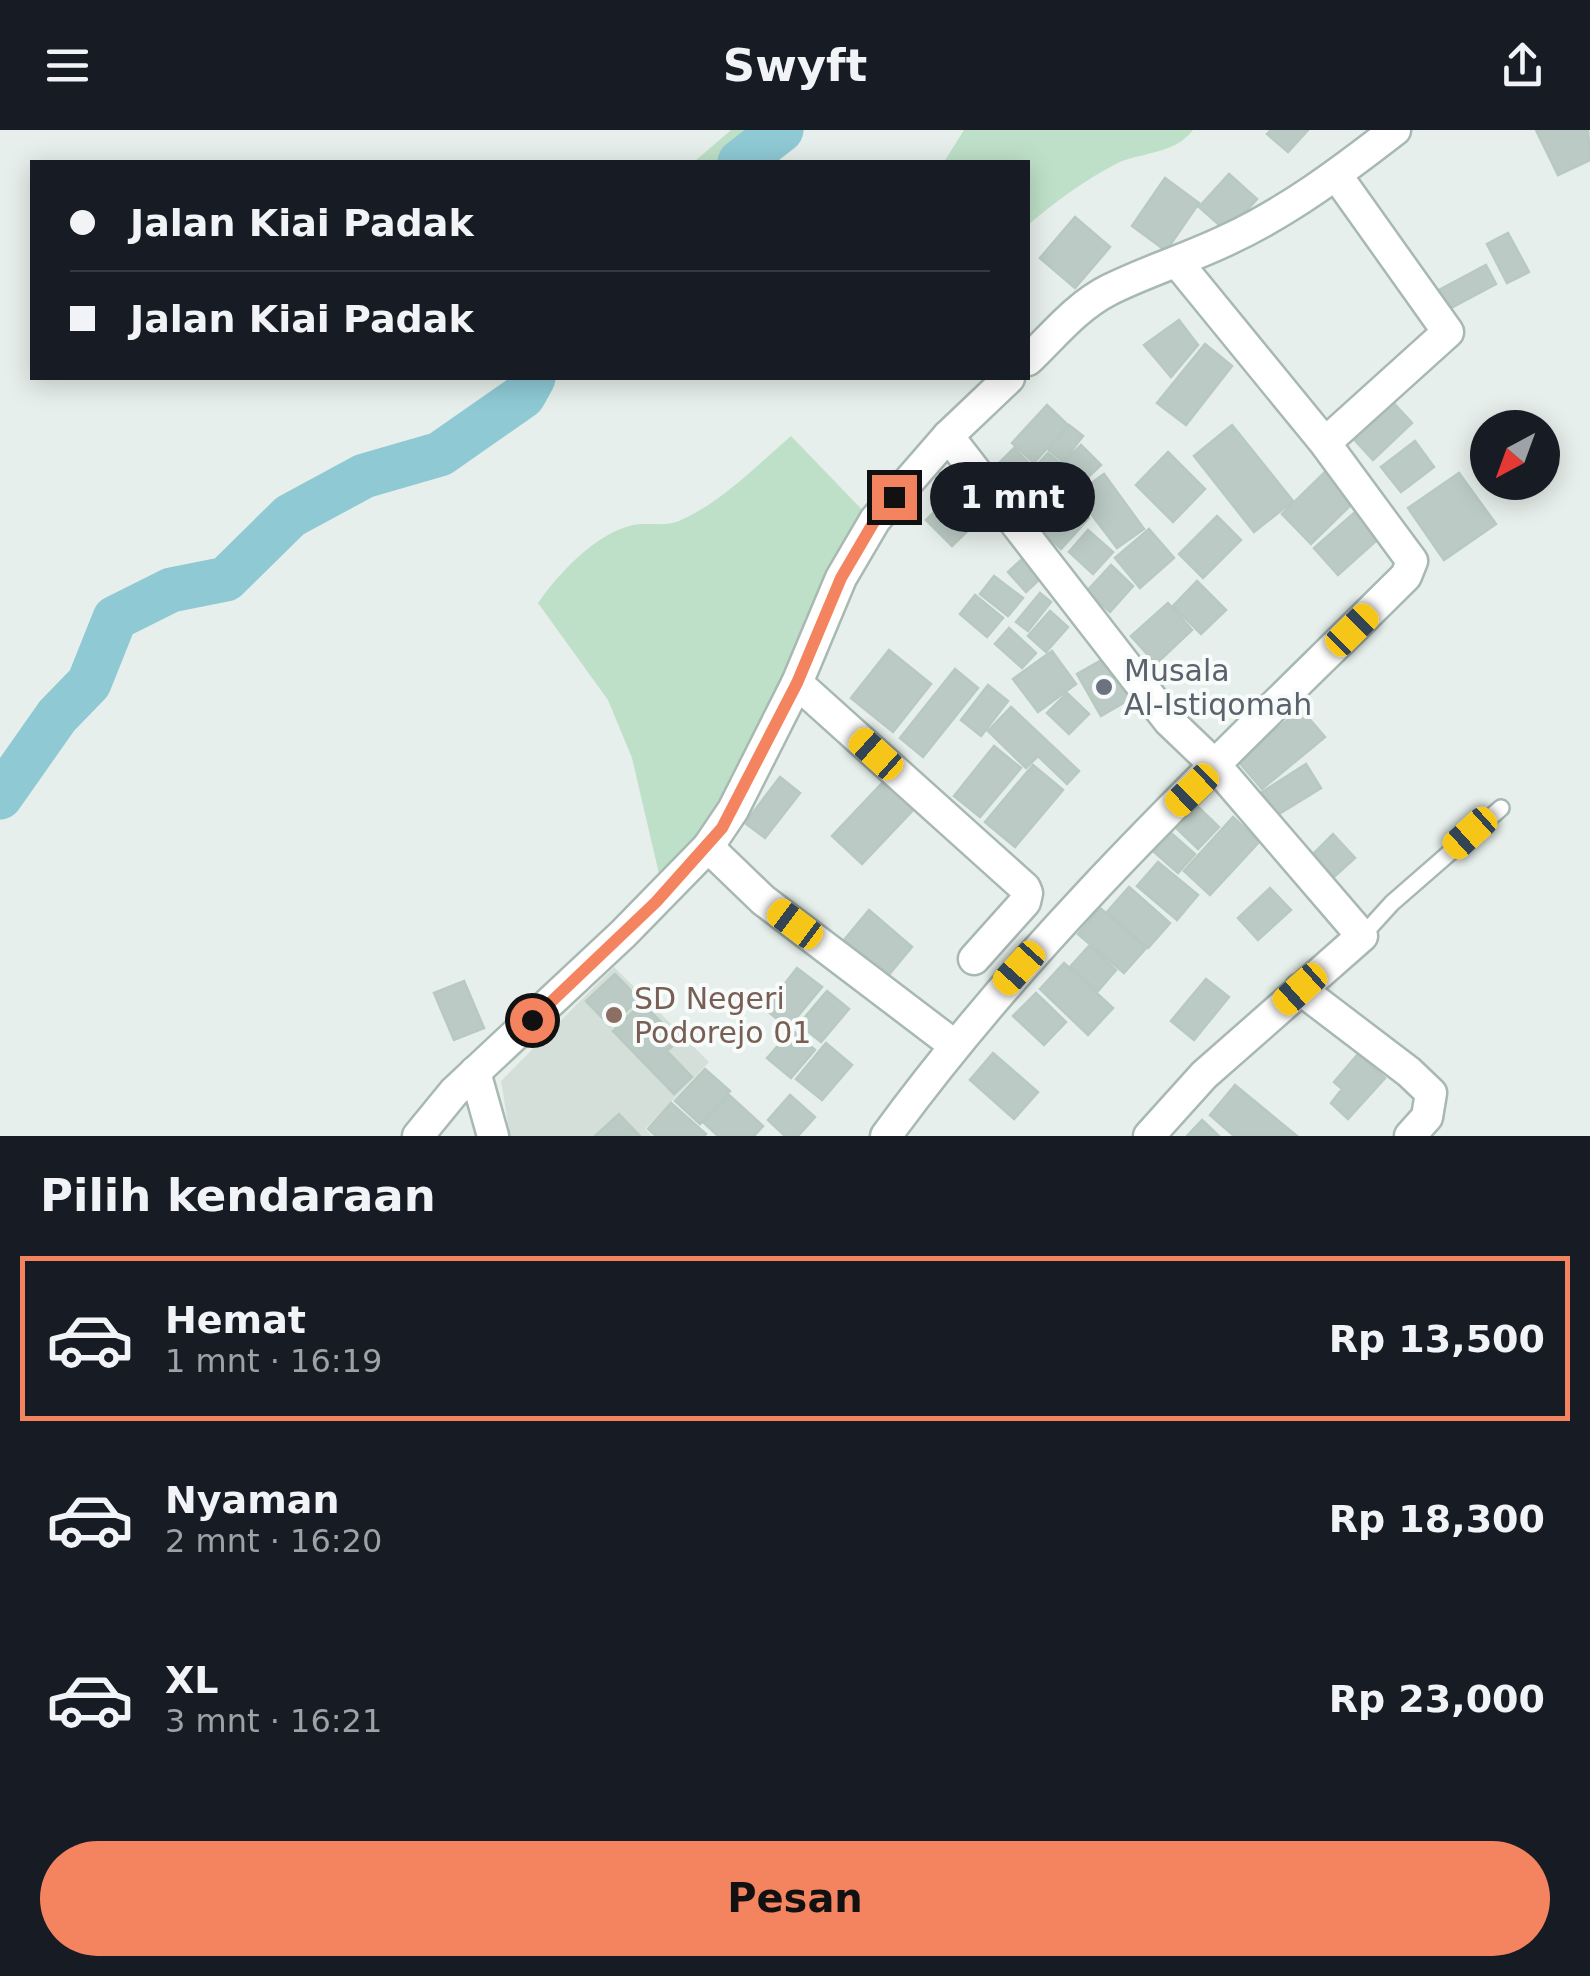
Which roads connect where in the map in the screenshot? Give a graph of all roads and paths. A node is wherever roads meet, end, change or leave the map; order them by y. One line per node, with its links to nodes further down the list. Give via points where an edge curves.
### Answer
1 (1394, 130): 2 (street)
2 (1336, 176): 3 (street); 7 (street, via 1448,332)
3 (1177, 262): 4 (street, via 1107,291); 7 (street)
4 (1030, 358)
5 (1007, 380): 6 (street)
6 (948, 436): 8 (street, via 875,520 841,578); 9 (street, via 1168,721)
7 (1325, 443): 9 (street, via 1412,567)
8 (797, 683): 11 (street); 12 (street, via 1025,888 1028,897)
9 (1216, 766): 13 (street); 14 (street)
10 (1501, 808): 13 (lane)
11 (708, 847): 17 (street, via 763,900); 18 (street)
12 (1012, 917): 14 (street); 15 (street)
13 (1362, 936): 16 (street)
14 (1041, 944): 17 (street)
15 (974, 959)
16 (1300, 989): 22 (street, via 1204,1074); 23 (street, via 1431,1093 1427,1117)
17 (954, 1045): 21 (street)
18 (475, 1072): 19 (street); 20 (street)
19 (418, 1136)
20 (493, 1136)
21 (886, 1136)
22 (1150, 1136)
23 (1410, 1136)

